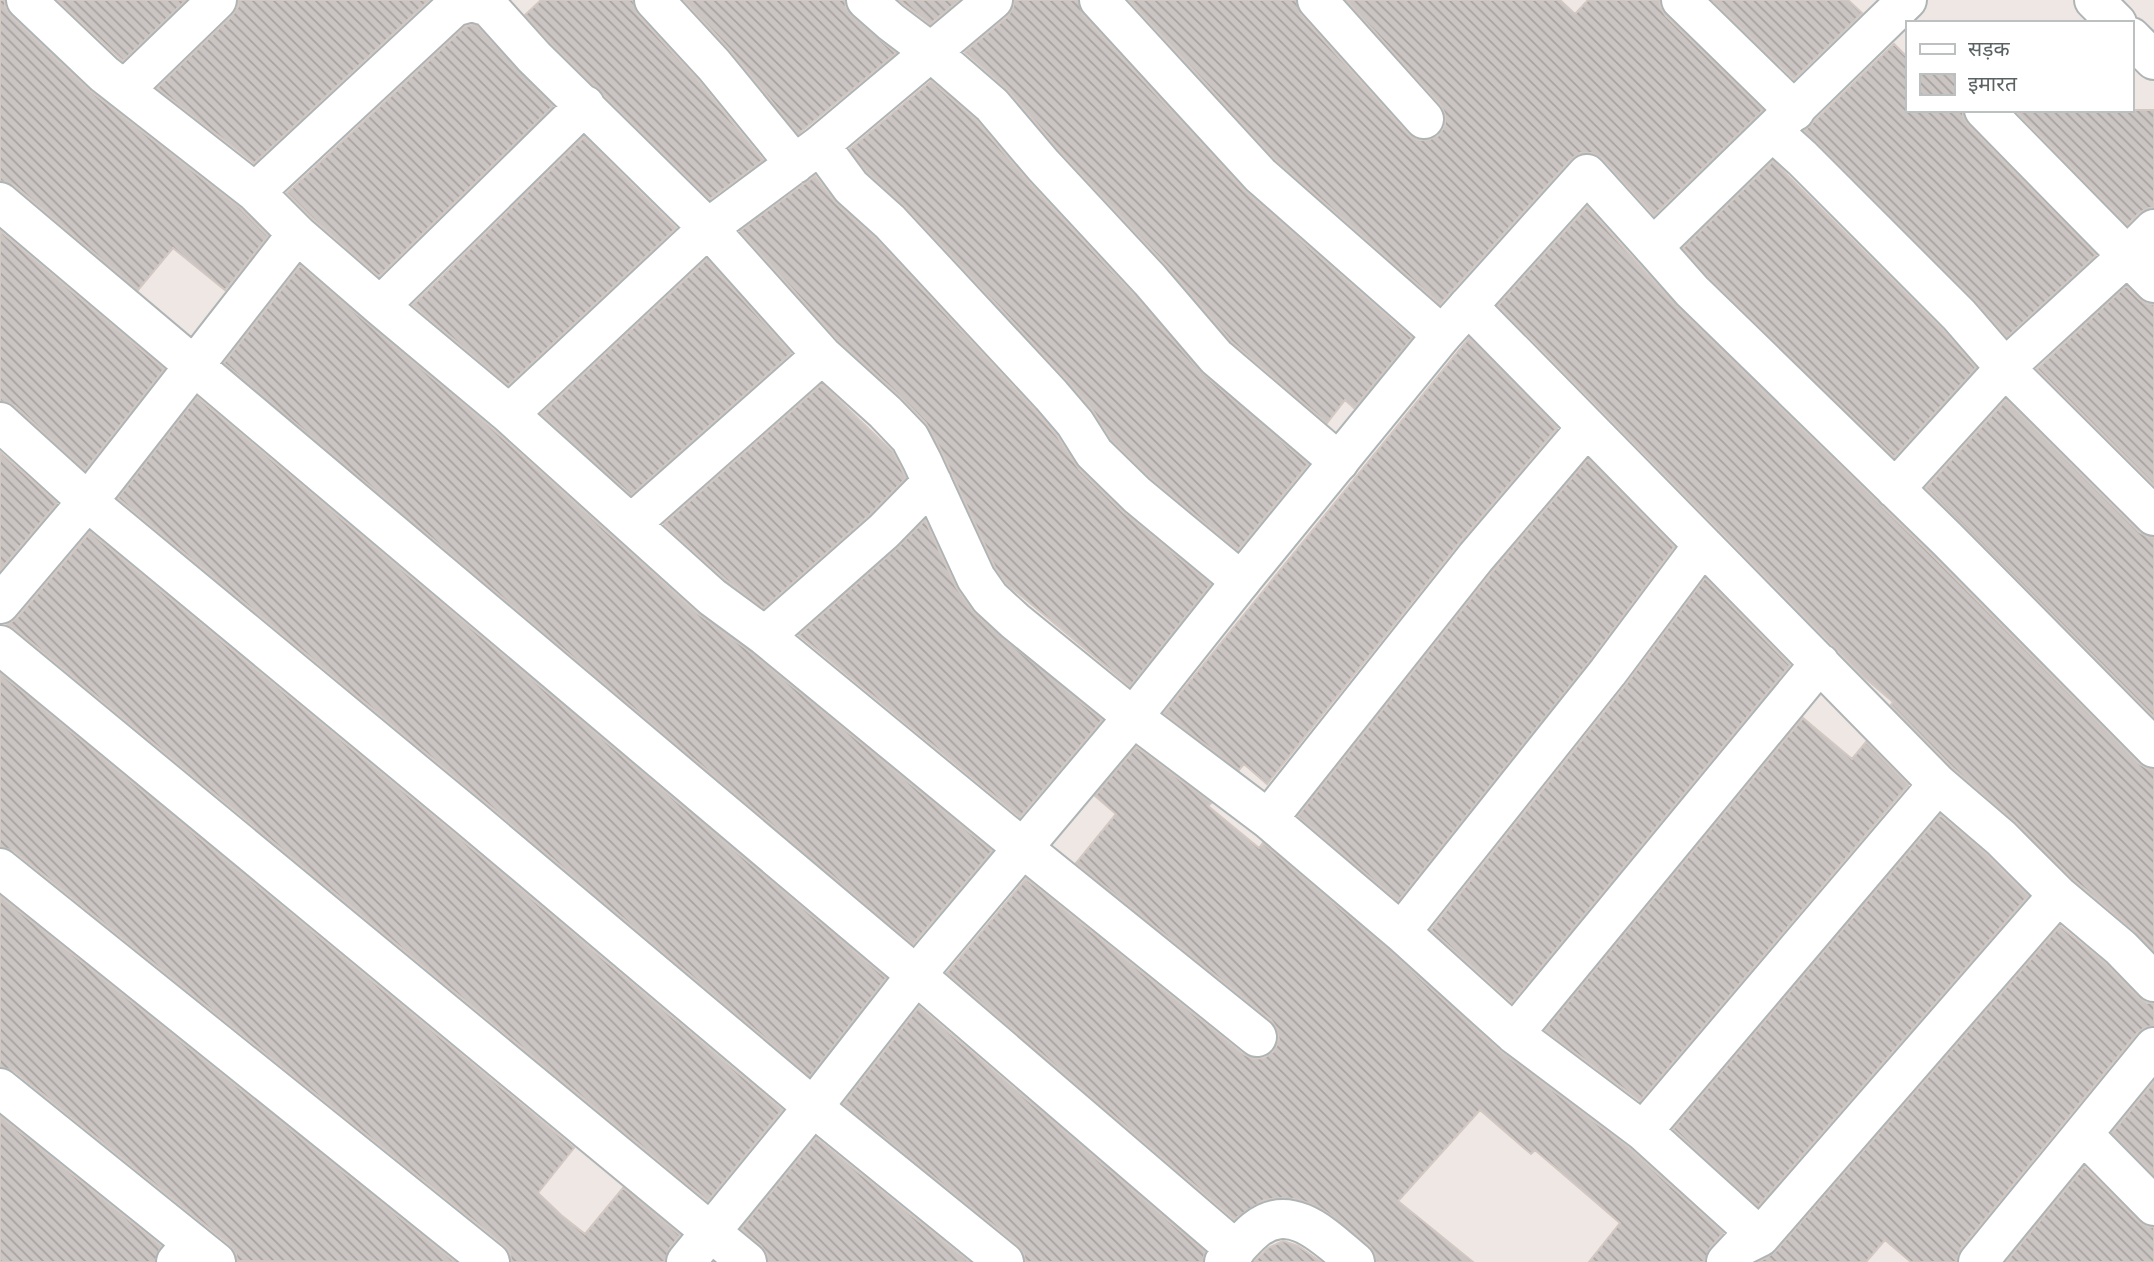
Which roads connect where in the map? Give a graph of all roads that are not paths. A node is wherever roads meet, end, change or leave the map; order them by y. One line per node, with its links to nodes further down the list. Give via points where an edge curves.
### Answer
1 (26, 0): 16 (street)
2 (217, 0): 16 (street)
3 (654, 0): 21 (street)
4 (866, 0): 14 (street)
5 (993, 0): 14 (street)
6 (1098, 0): 32 (street, via 1260,175)
7 (1317, 0): 19 (street)
8 (1681, 0): 20 (street)
9 (2094, 0): 12 (street)
10 (484, 1): 17 (street); 22 (street, via 454,7)
11 (1901, 17): 20 (street)
12 (2115, 21)
13 (2133, 39): 15 (street)
14 (932, 53): 21 (street); 39 (street, via 992,105 1216,357)
15 (2154, 60)
16 (125, 89): 22 (street)
17 (585, 105): 24 (street); 30 (street)
18 (1986, 112): 28 (street)
19 (1424, 119)
20 (1784, 122): 27 (street); 35 (street, via 1802,158)
21 (807, 154): 24 (street); 46 (street, via 890,222 1051,395 1094,453)
22 (255, 192): 26 (street)
23 (0, 202): 34 (street)
24 (708, 228): 33 (street); 36 (street)
25 (2154, 229): 28 (street)
26 (297, 234): 30 (street); 34 (street)
27 (1653, 247): 31 (street, via 1587,174); 41 (street, via 1692,291)
28 (2126, 257): 29 (street); 35 (street)
29 (2154, 283)
30 (380, 306): 36 (street)
31 (1468, 306): 32 (street); 38 (street)
32 (1442, 335): 39 (street)
33 (822, 355): 40 (street, via 910,438); 44 (street)
34 (192, 366): 42 (street); 59 (street)
35 (2006, 368): 41 (street); 43 (street)
36 (509, 414): 44 (street)
37 (0, 422): 42 (street)
38 (1587, 427): 45 (street); 54 (street, via 1476,557)
39 (1339, 462): 46 (street)
40 (932, 482): 48 (street); 51 (street, via 976,578 990,598)
41 (1895, 489): 52 (street)
42 (87, 501): 47 (street); 65 (street)
43 (2154, 516)
44 (632, 523): 48 (street, via 712,597)
45 (1703, 545): 50 (street); 58 (street)
46 (1241, 581): 51 (street)
47 (0, 604)
48 (765, 636): 55 (street)
49 (0, 645): 69 (street)
50 (1820, 663): 53 (street); 61 (street)
51 (1133, 717): 54 (street); 55 (street)
52 (2154, 748)
53 (1938, 783): 57 (street); 66 (street)
54 (1268, 819): 58 (street)
55 (1024, 849): 59 (street); 62 (street)
56 (0, 868): 74 (street)
57 (2058, 895): 60 (street); 70 (street)
58 (1401, 932): 61 (street)
59 (916, 975): 65 (street); 72 (street)
60 (2154, 982)
61 (1514, 1034): 66 (street)
62 (1257, 1037)
63 (2154, 1048): 67 (street)
64 (0, 1088): 71 (street)
65 (813, 1107): 69 (street); 77 (street)
66 (1643, 1131): 70 (street)
67 (2083, 1134): 68 (street); 73 (street)
68 (2154, 1206)
69 (710, 1232): 75 (street); 76 (street)
70 (1745, 1252)
71 (195, 1256)
72 (1230, 1256): 78 (street, via 1255,1230 1272,1220 1288,1218 1309,1225)
73 (1982, 1261)
74 (490, 1262)
75 (685, 1262)
76 (747, 1262)
77 (1004, 1262)
78 (1355, 1262)

